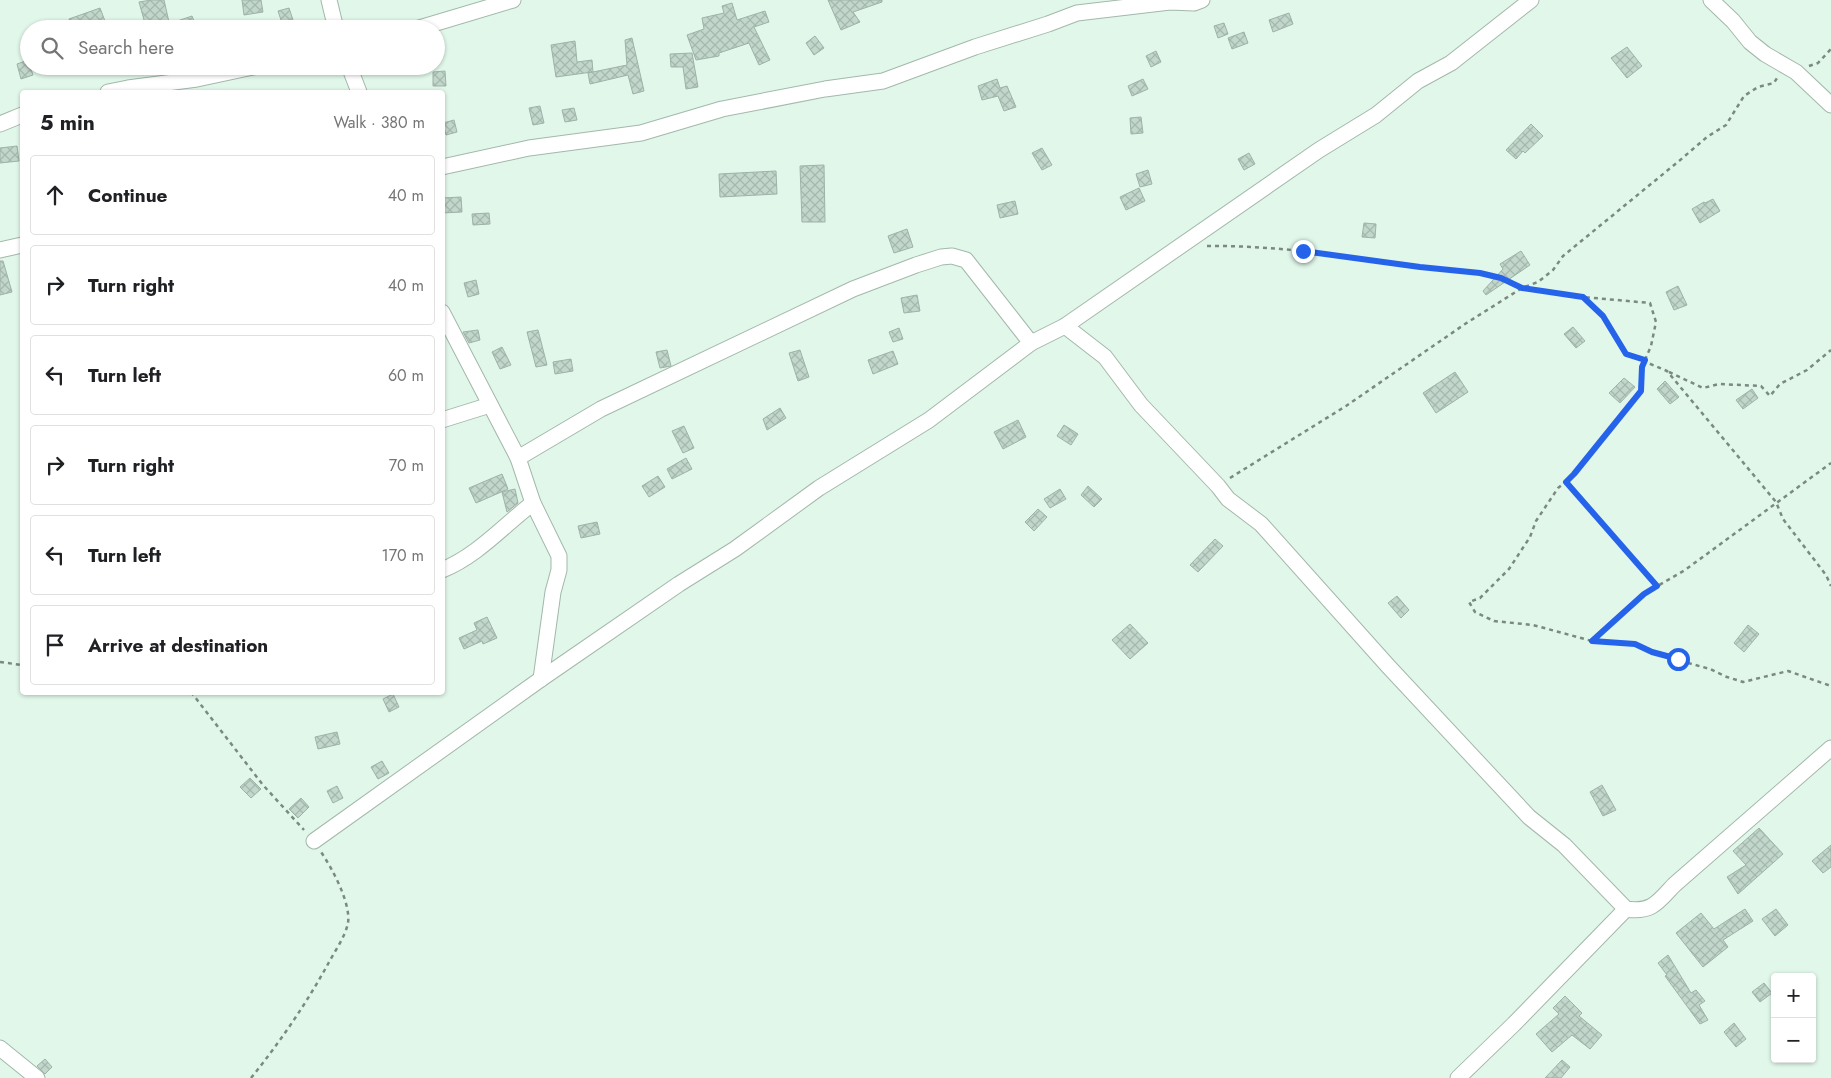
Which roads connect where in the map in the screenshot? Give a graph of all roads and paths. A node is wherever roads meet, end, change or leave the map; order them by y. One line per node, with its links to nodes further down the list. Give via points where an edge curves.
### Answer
1 (329, 0): 6 (street)
2 (513, 0): 7 (street)
3 (1202, 0): 17 (street, via 1077,12 883,81 722,110 641,133 529,148)
4 (1531, 0): 24 (street, via 1451,63 1418,81 1376,116 1319,150)
5 (1711, 0): 9 (street, via 1750,42)
6 (334, 20)
7 (445, 20)
8 (1831, 49): 9 (path, via 1818,63)
9 (1796, 72): 14 (street); 21 (path, via 1780,74 1774,83 1758,87 1744,96 1726,125 1694,146 1563,256 1538,282)
10 (212, 75): 12 (street)
11 (352, 75): 13 (street)
12 (118, 90)
13 (358, 90)
14 (1831, 105)
15 (20, 116): 16 (street)
16 (0, 124)
17 (445, 166)
18 (20, 245): 20 (street)
19 (1207, 246): 21 (path, via 1303,251 1480,273)
20 (0, 250)
21 (1522, 288): 22 (path); 34 (path, via 1346,406)
22 (1583, 297): 27 (path, via 1603,316 1626,354); 27 (path, via 1650,303 1656,322)
23 (445, 318): 29 (street)
24 (1065, 326): 25 (street); 34 (street, via 1105,357 1141,404)
25 (1032, 343): 31 (street, via 966,260 941,257 853,289 718,353 601,409); 43 (street, via 928,420 819,488 735,549)
26 (1831, 350): 28 (path, via 1808,370 1780,384 1770,396 1761,386 1719,384 1703,388)
27 (1645, 360): 28 (path); 33 (path, via 1641,391)
28 (1667, 371): 35 (path)
29 (490, 406): 30 (street); 31 (street)
30 (445, 419)
31 (518, 458): 36 (street)
32 (1831, 462): 35 (path)
33 (1566, 482): 38 (path); 40 (path, via 1558,488 1536,521 1530,537 1509,569 1480,598 1469,602 1475,612 1494,621 1533,625)
34 (1218, 486): 48 (street, via 1228,499 1261,524 1529,817 1564,845)
35 (1776, 502): 38 (path, via 1685,570); 39 (path, via 1783,519)
36 (533, 503): 37 (street, via 475,552); 43 (street, via 558,556 559,570)
37 (445, 568)
38 (1657, 586): 40 (path)
39 (1831, 586)
40 (1592, 641): 44 (path, via 1635,644 1743,682 1788,670)
41 (0, 662): 42 (path)
42 (20, 665)
43 (541, 679): 47 (street)
44 (1831, 686)
45 (193, 695): 47 (path, via 263,785)
46 (1831, 748): 48 (street, via 1654,906 1639,911)
47 (314, 841): 51 (path, via 332,868 344,896 348,922 308,999)
48 (1626, 909): 52 (street)
49 (0, 1048): 50 (street)
50 (37, 1078)
51 (252, 1078)
52 (1458, 1078)

